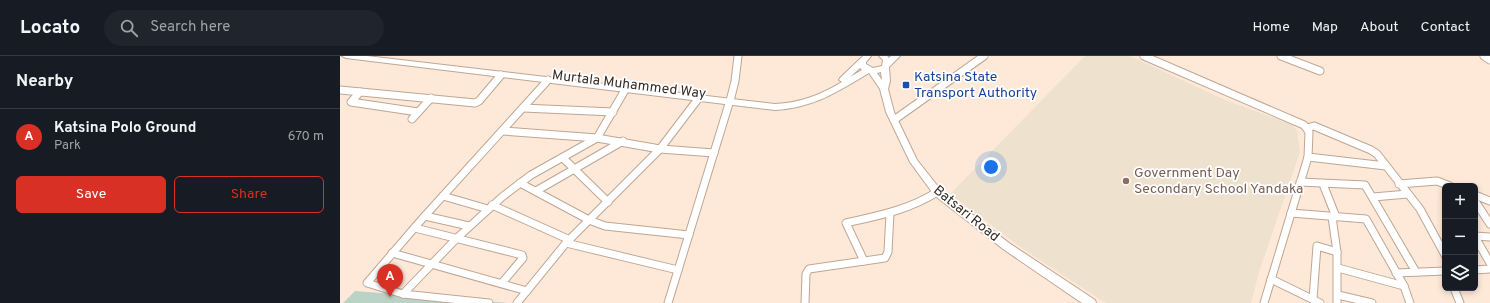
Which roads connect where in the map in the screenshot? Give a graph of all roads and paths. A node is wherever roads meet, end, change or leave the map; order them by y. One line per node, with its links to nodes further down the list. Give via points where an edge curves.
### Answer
1 (346, 56): 12 (main road)
2 (385, 56): 12 (main road, Murtala Muhammed Way)
3 (738, 56): 25 (street)
4 (882, 56): 13 (main road, via 887,60)
5 (896, 56): 13 (main road)
6 (984, 56): 31 (street)
7 (1144, 56): 32 (street)
8 (1280, 56): 15 (street)
9 (1484, 56): 11 (street)
10 (864, 58): 14 (main road, via 864,68); 25 (main road, Murtala Muhammed Way, via 845,78 806,99 778,103)
11 (1490, 60)
12 (421, 63): 16 (main road); 25 (main road, Murtala Muhammed Way)
13 (886, 65): 14 (main road, via 877,71); 18 (main road)
14 (870, 71): 18 (main road); 25 (main road, via 808,103 775,107)
15 (1320, 71)
16 (501, 75): 17 (main road); 23 (street, via 478,102)
17 (548, 80): 20 (main road); 27 (street)
18 (884, 89): 31 (main road, Batsari Road)
19 (340, 90): 21 (street)
20 (625, 90): 24 (main road); 29 (street)
21 (360, 92): 22 (street); 26 (street, via 350,101)
22 (379, 94): 23 (street); 26 (street)
23 (431, 98): 28 (street)
24 (698, 99): 25 (main road); 36 (street)
25 (730, 100): 37 (street)
26 (367, 104): 28 (street)
27 (523, 108): 29 (street); 33 (street)
28 (418, 112): 30 (street)
29 (613, 112): 34 (street)
30 (412, 120)
31 (894, 120): 48 (main road, Batsari Road, via 914,162)
32 (1307, 128): 38 (street); 40 (street, via 1314,126 1374,151)
33 (503, 131): 34 (street); 50 (street)
34 (597, 138): 35 (street); 39 (street)
35 (623, 141): 36 (street); 41 (street)
36 (660, 149): 37 (street); 54 (street)
37 (714, 153): 65 (street)
38 (1308, 157): 40 (street); 42 (street)
39 (563, 158): 41 (street); 43 (street)
40 (1386, 166): 46 (street)
41 (575, 169): 47 (street); 54 (street)
42 (1300, 182): 45 (street); 58 (street)
43 (520, 183): 47 (street); 56 (street)
44 (1442, 183): 46 (street, via 1437,181)
45 (1323, 184): 52 (street, via 1365,185); 60 (street)
46 (1400, 184): 49 (street)
47 (536, 191): 61 (street)
48 (937, 192): 57 (street); 95 (main road, Batsari Road, via 1006,246)
49 (1408, 194): 52 (street); 71 (street)
50 (443, 196): 56 (street); 59 (street)
51 (1478, 196): 53 (street)
52 (1373, 197): 82 (street)
53 (1490, 201)
54 (608, 202): 61 (street)
55 (1478, 206): 62 (street)
56 (490, 207): 63 (street); 69 (street)
57 (890, 213): 74 (street, via 887,256); 74 (street, via 846,223)
58 (1291, 213): 60 (street); 83 (street)
59 (425, 216): 63 (street); 64 (street)
60 (1334, 217): 72 (street); 81 (street, via 1366,219)
61 (589, 220): 65 (street, via 609,227); 69 (street)
62 (1490, 224)
63 (469, 226): 68 (street)
64 (415, 228): 68 (street); 73 (street)
65 (689, 235): 77 (street)
66 (1478, 237): 67 (street)
67 (1490, 237)
68 (457, 238): 75 (street); 84 (street, via 522,255 523,258)
69 (568, 241): 77 (street, via 591,250); 86 (street)
70 (1478, 244): 79 (street)
71 (1442, 249)
72 (1337, 252): 76 (street); 90 (street, via 1317,246 1316,248)
73 (392, 253): 75 (street); 88 (street, via 368,283)
74 (864, 261): 94 (street, via 809,269 806,274)
75 (432, 264): 84 (street); 88 (street)
76 (1338, 268): 85 (street); 89 (street)
77 (678, 270): 93 (street)
78 (1478, 270): 79 (street)
79 (1489, 270)
80 (1442, 271): 82 (street)
81 (1396, 272): 82 (street); 85 (street)
82 (1416, 272)
83 (1271, 279): 90 (street); 96 (street)
84 (502, 283): 86 (street)
85 (1404, 286): 98 (street)
86 (528, 291): 92 (street)
87 (1455, 291): 99 (street)
88 (403, 294): 91 (street)
89 (1337, 299): 97 (street)
90 (1316, 301)
91 (489, 303)
92 (518, 303)
93 (668, 303)
94 (805, 303)
95 (1091, 303)
96 (1264, 303)
97 (1372, 303)
98 (1410, 303)
99 (1460, 303)

